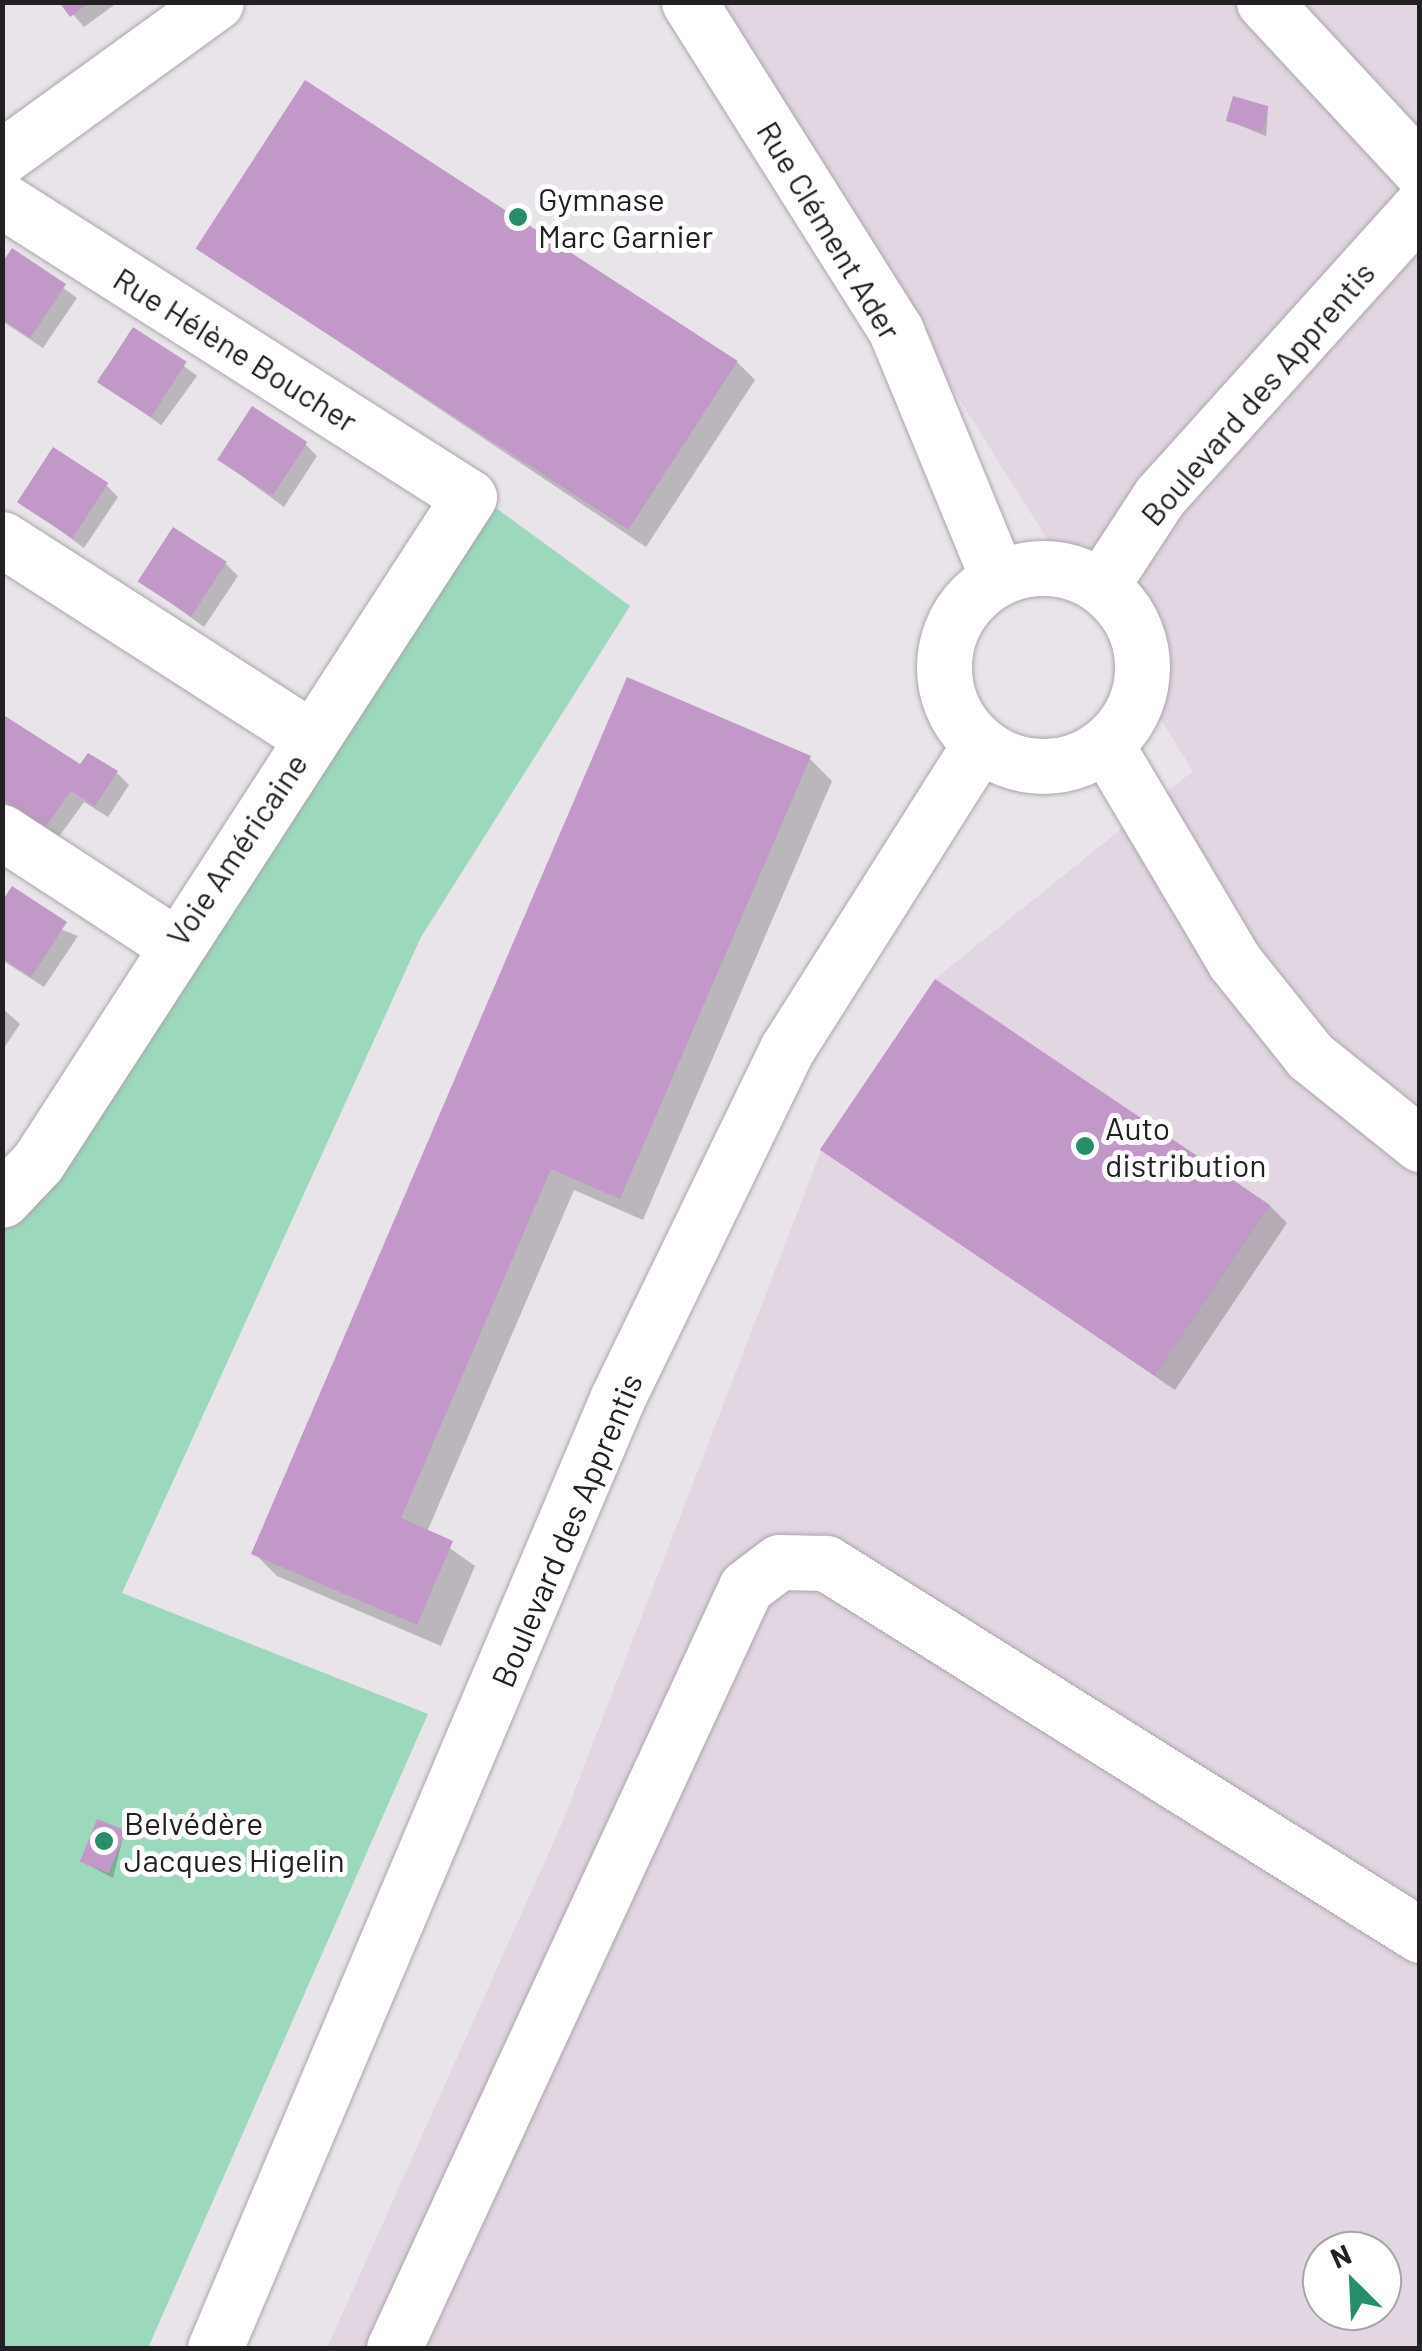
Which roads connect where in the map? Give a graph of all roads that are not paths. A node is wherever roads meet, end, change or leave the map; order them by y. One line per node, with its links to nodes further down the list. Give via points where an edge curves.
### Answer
1 (216, 2): 4 (street)
2 (688, 2): 10 (street, Rue Clément Ader, via 896,331)
3 (1264, 2): 5 (street)
4 (2, 156)
5 (1420, 170)
6 (2, 200): 8 (street, Rue Hélène Boucher)
7 (1420, 207): 11 (street, Boulevard des Apprentis, via 1160,496)
8 (470, 497): 12 (street, Voie Américaine)
9 (2, 539): 12 (street)
10 (998, 578): 11 (street, via 1052,567); 13 (street, via 953,625 944,657 959,720)
11 (1102, 586): 14 (street, via 1138,634 1143,664 1140,694)
12 (310, 737): 16 (street, Voie Américaine)
13 (980, 744): 14 (street, via 1043,766); 20 (street, Boulevard des Apprentis, via 787,1048 617,1400)
14 (1106, 745): 17 (street, via 1234,961 1310,1056)
15 (2, 832): 16 (street)
16 (172, 943): 18 (street, Voie Américaine)
17 (1420, 1144)
18 (14, 1167)
19 (1420, 1935): 21 (street, via 826,1564 779,1562 746,1587)
20 (215, 2348)
21 (394, 2348)

